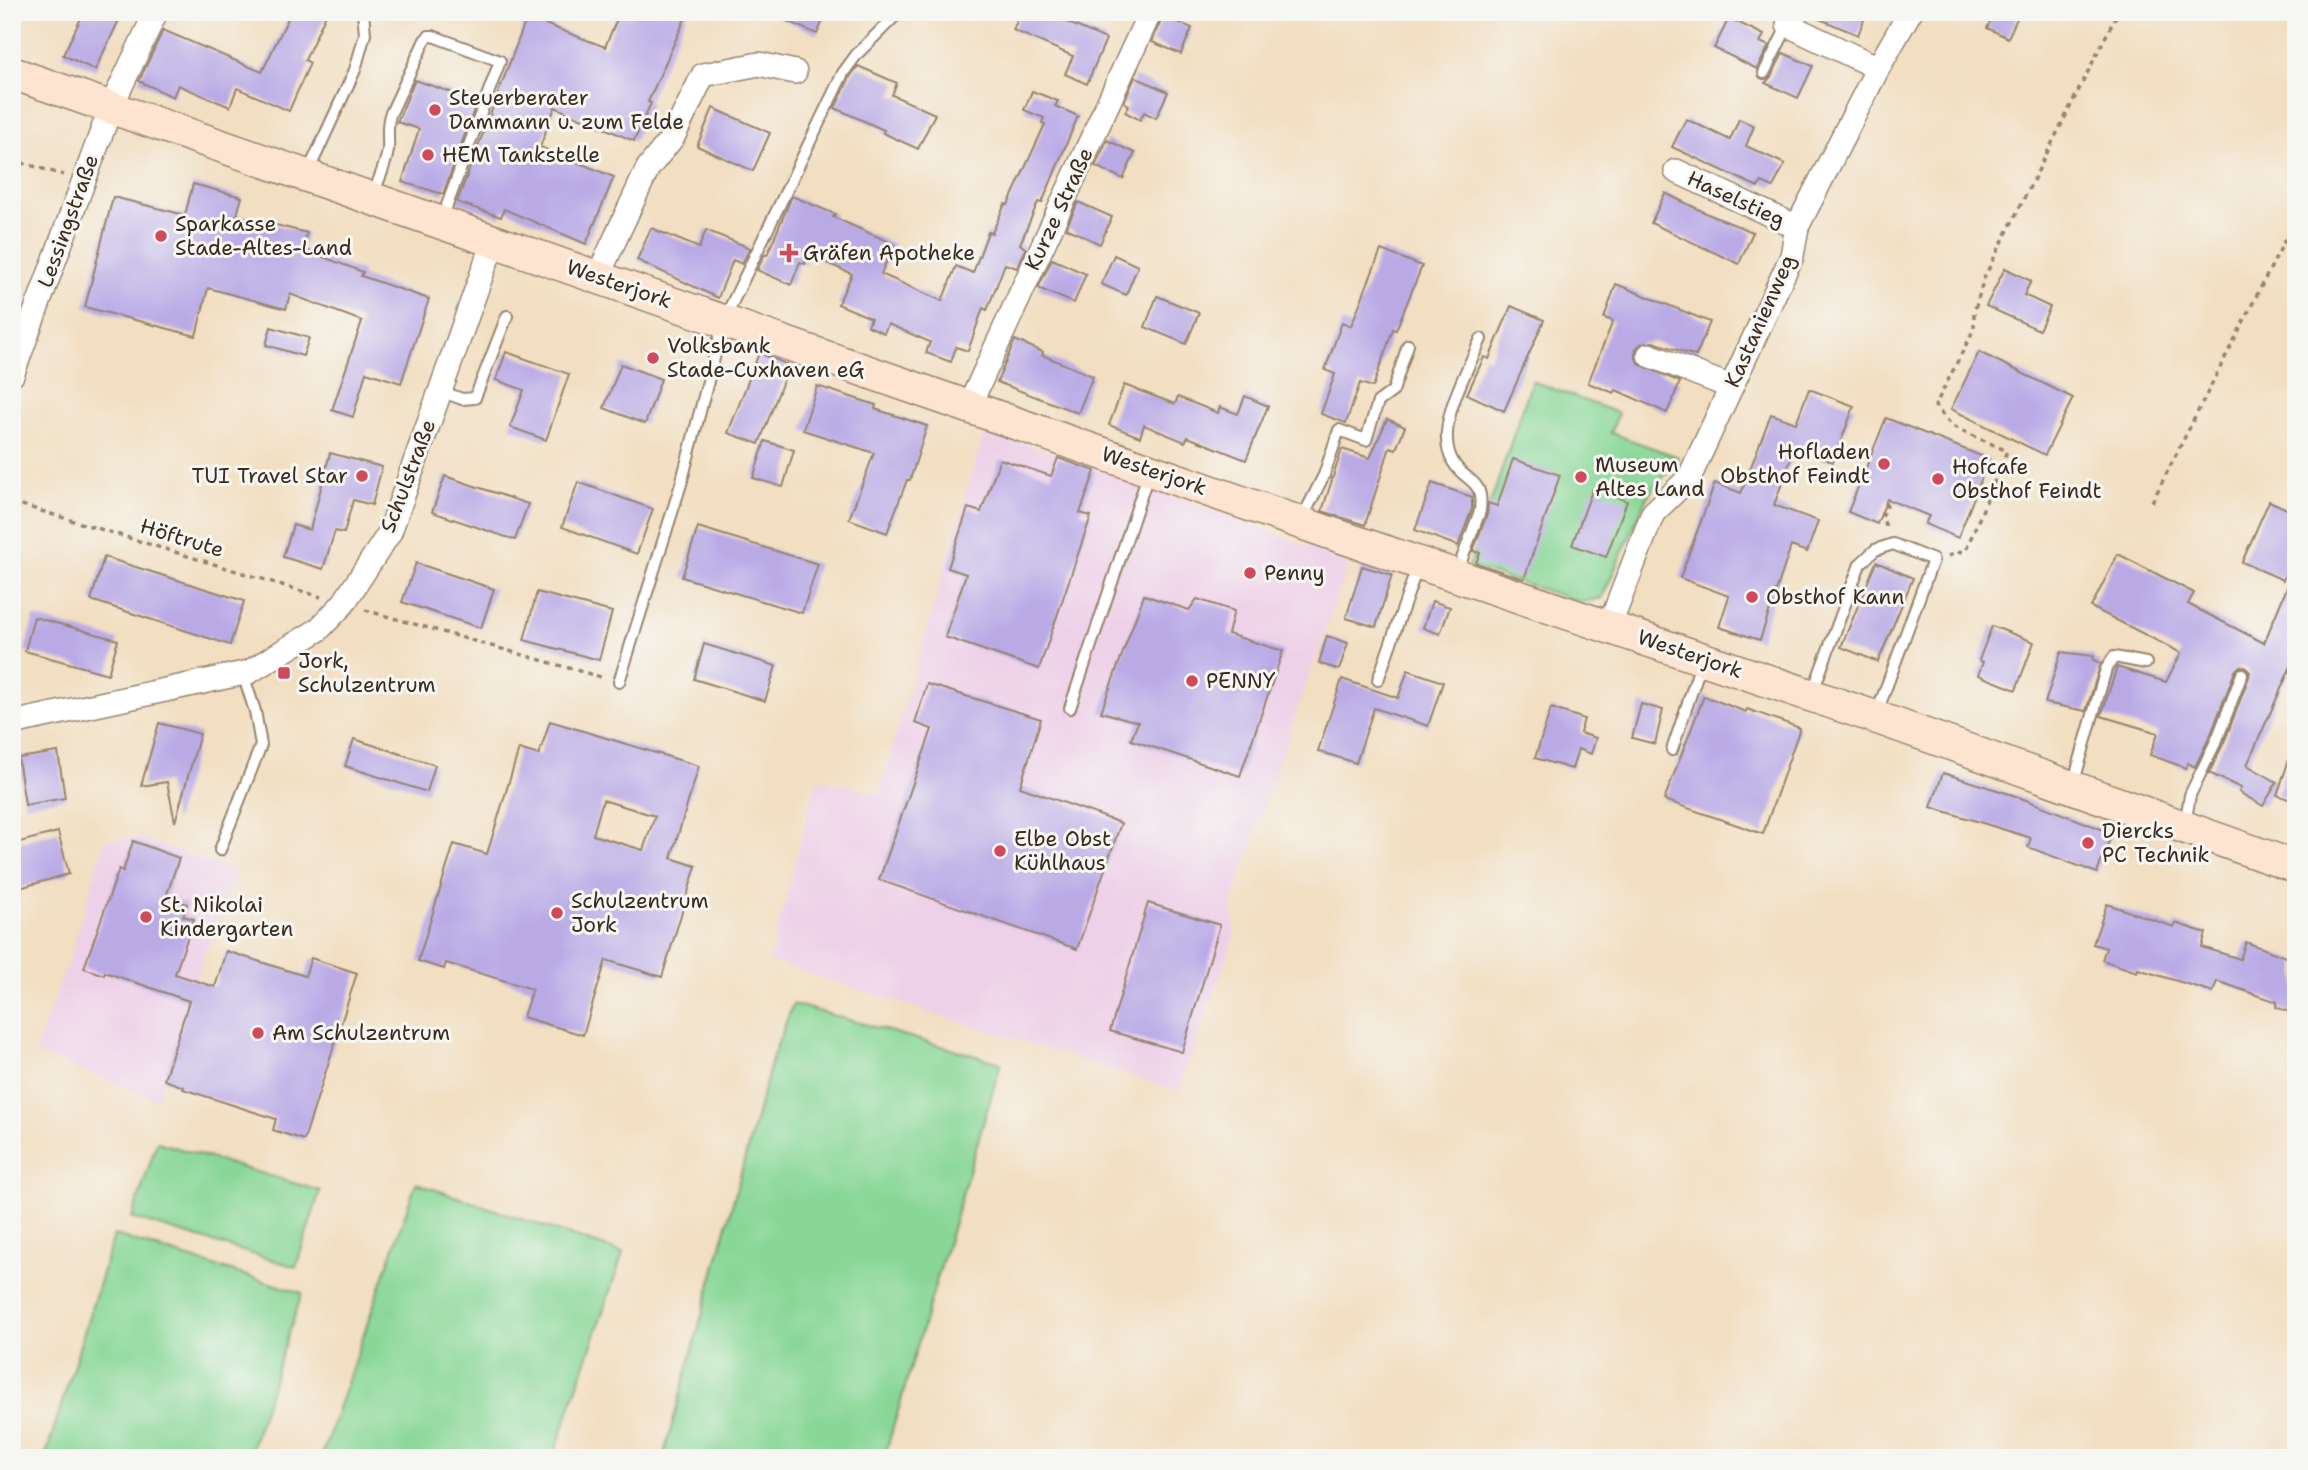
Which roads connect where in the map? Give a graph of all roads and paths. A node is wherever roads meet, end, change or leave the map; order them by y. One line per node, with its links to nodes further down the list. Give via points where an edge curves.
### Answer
1 (156, 12): 12 (street, Lessingstraße)
2 (363, 12): 15 (lane, via 365,34 355,70)
3 (899, 12): 24 (lane, via 843,73)
4 (1150, 12): 31 (street, Kurze Straße)
5 (1910, 12): 8 (street, Kastanienweg)
6 (2118, 12): 38 (path, via 1984,278 1974,329 1935,407 1952,426 2007,451 1966,550)
7 (1788, 25): 8 (street); 11 (lane)
8 (1878, 68): 20 (street, Kastanienweg)
9 (795, 72): 22 (street, via 759,64 704,75 673,136 648,168)
10 (12, 73): 12 (main road, Westerjork)
11 (1764, 73)
12 (111, 107): 15 (main road, Westerjork); 16 (street, Lessingstraße)
13 (12, 160): 16 (path)
14 (1675, 171): 20 (street, Haselstieg)
15 (307, 175): 17 (main road, Westerjork)
16 (82, 182): 28 (street, Lessingstraße)
17 (372, 198): 19 (main road, Westerjork); 19 (lane, via 386,161 390,115 425,40 438,38 500,61)
18 (2296, 218): 34 (path)
19 (441, 222): 21 (main road, Westerjork)
20 (1797, 227): 29 (street, Kastanienweg, via 1792,256)
21 (494, 240): 22 (main road, Westerjork); 30 (street, Schulstraße)
22 (598, 276): 24 (main road, Westerjork)
23 (507, 316): 30 (lane, via 475,398 462,400)
24 (724, 320): 31 (main road, Westerjork); 48 (lane, via 681,484)
25 (1480, 339): 40 (lane, via 1447,426 1453,462 1474,481 1481,502)
26 (1408, 345): 37 (lane, via 1393,391 1378,402 1366,440 1339,430)
27 (1649, 355): 29 (street)
28 (12, 375)
29 (1731, 387): 42 (street, Kastanienweg, via 1689,478 1653,513)
30 (440, 391): 41 (street, Schulstraße, via 390,532)
31 (969, 406): 32 (main road, Westerjork)
32 (1150, 470): 37 (main road, Westerjork); 50 (lane)
33 (12, 502): 41 (path, Höftrute)
34 (2152, 502)
35 (1885, 504): 36 (path)
36 (1882, 517)
37 (1301, 522): 39 (main road, Westerjork)
38 (1933, 561): 49 (lane, via 1893,544 1875,550 1860,564); 51 (lane)
39 (1419, 563): 40 (main road, Westerjork); 47 (lane)
40 (1456, 575): 42 (main road, Westerjork)
41 (343, 604): 45 (street, Schulstraße, via 318,630); 48 (path, Höftrute)
42 (1609, 627): 43 (main road, Westerjork)
43 (1703, 659): 49 (main road, Westerjork); 53 (lane)
44 (2146, 663): 54 (lane, via 2114,657 2106,669)
45 (243, 674): 52 (street, Schulstraße); 56 (lane, via 261,745)
46 (2242, 674): 55 (lane, via 2190,795)
47 (1378, 680)
48 (619, 682)
49 (1811, 695): 51 (main road, Westerjork)
50 (1070, 708)
51 (1875, 717): 54 (main road, Westerjork)
52 (12, 723)
53 (1672, 750)
54 (2072, 788): 55 (main road, Westerjork)
55 (2184, 828): 57 (main road, Westerjork)
56 (220, 850)
57 (2295, 866)

